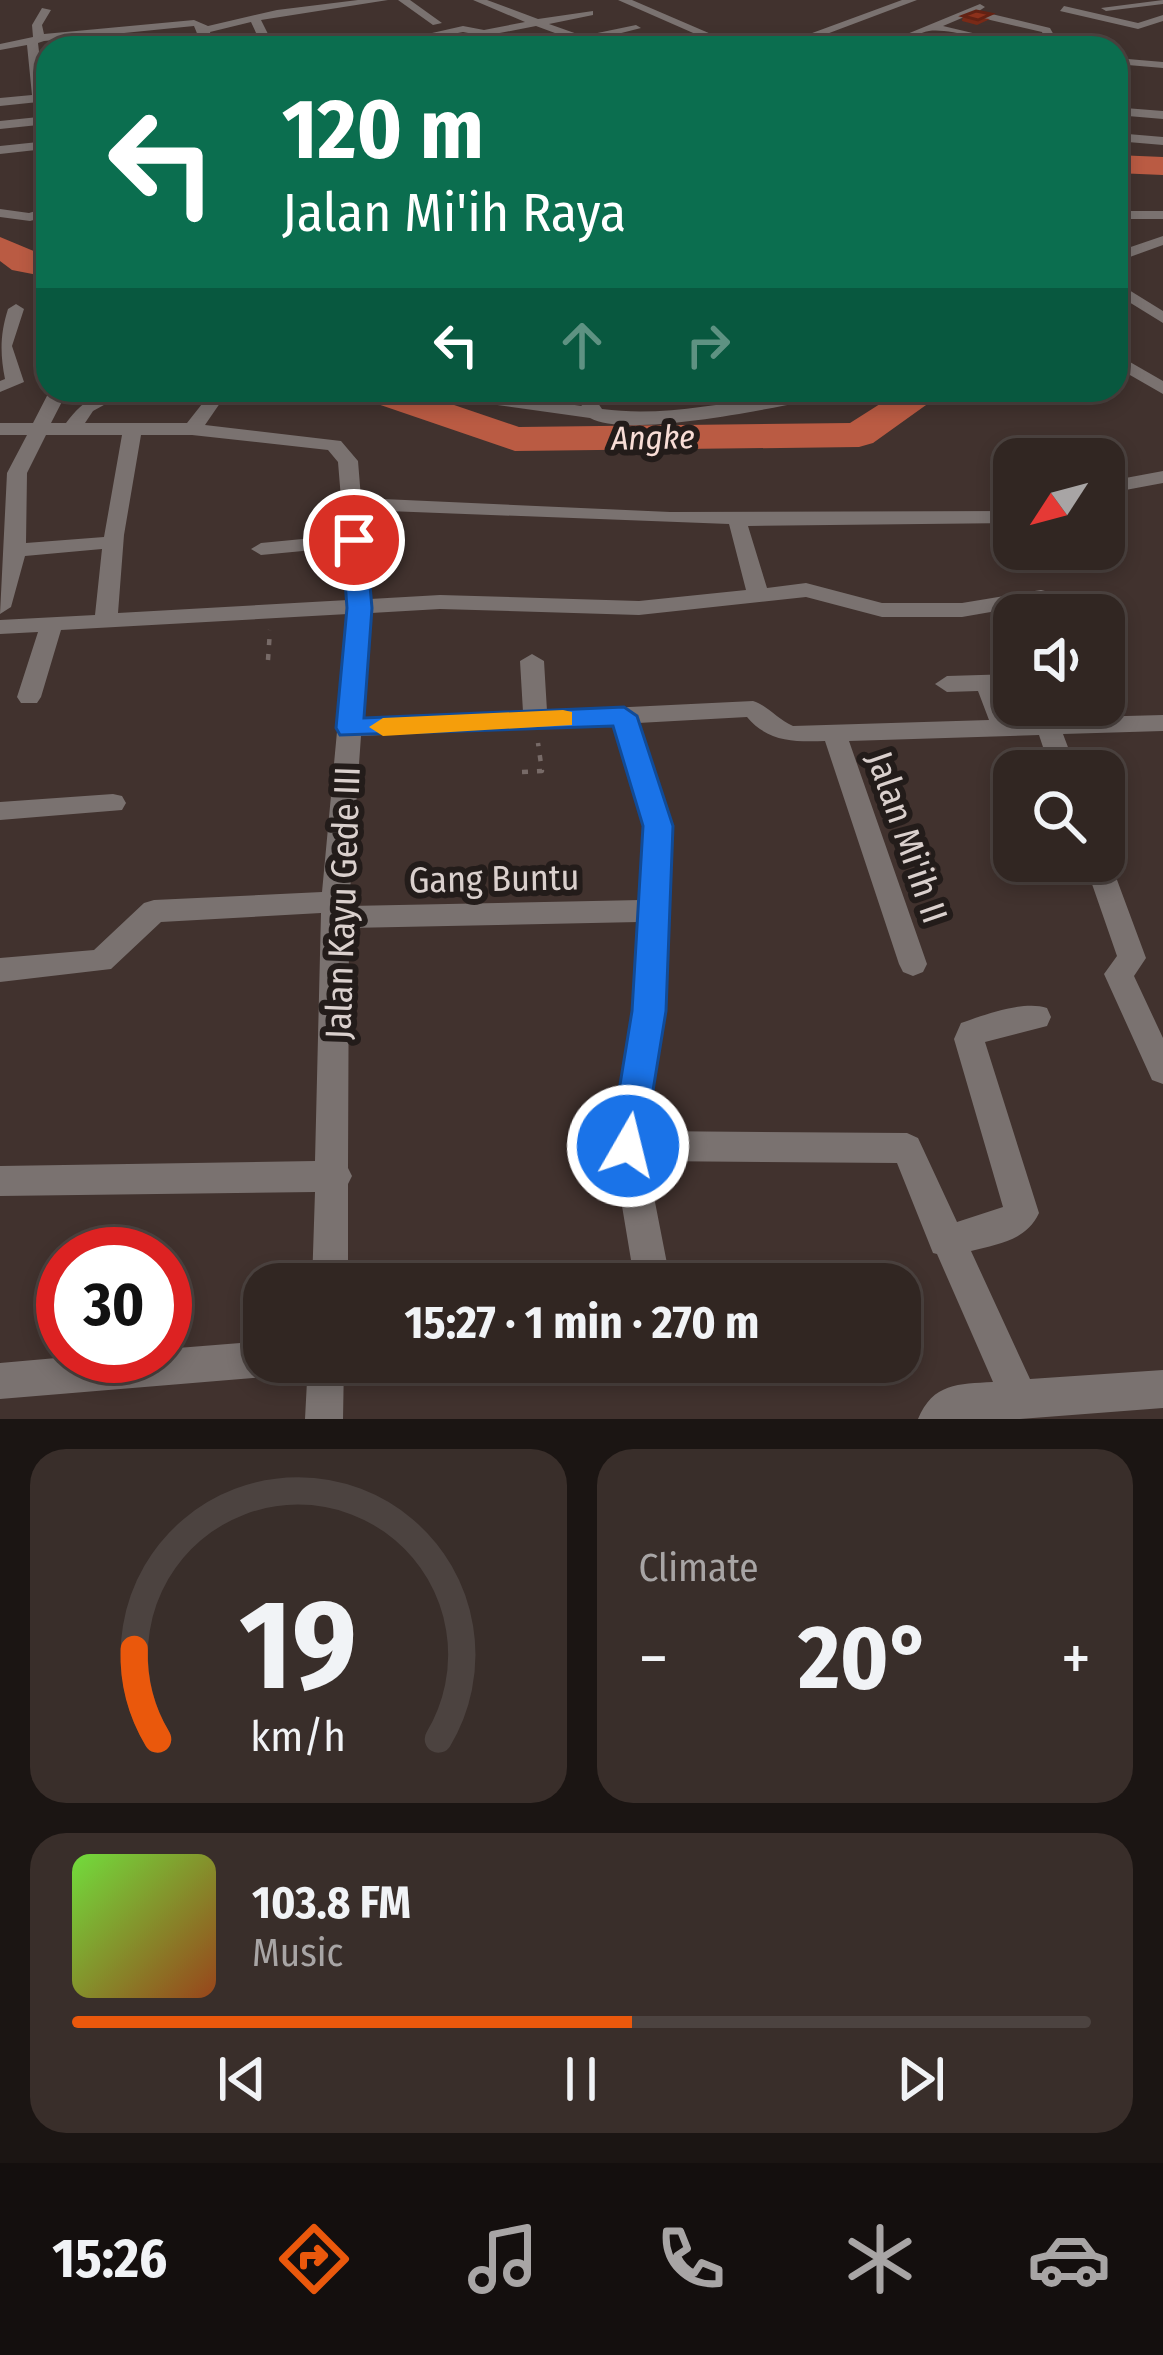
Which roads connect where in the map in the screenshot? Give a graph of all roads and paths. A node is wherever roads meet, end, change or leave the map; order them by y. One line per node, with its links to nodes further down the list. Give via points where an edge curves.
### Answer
1 (286, 0): 16 (street)
2 (383, 0): 12 (street)
3 (403, 0): 13 (street)
4 (478, 0): 14 (street)
5 (528, 0): 14 (street)
6 (623, 0): 40 (street)
7 (912, 0): 41 (street)
8 (955, 0): 19 (street)
9 (1076, 0): 22 (street, via 1062,6 1138,26)
10 (1163, 1): 15 (street)
11 (438, 3): 13 (street)
12 (350, 5): 16 (street); 21 (street)
13 (416, 7): 24 (street)
14 (496, 7): 20 (street)
15 (1106, 8)
16 (304, 9): 18 (street); 23 (street)
17 (46, 10): 31 (street)
18 (236, 10)
19 (975, 10): 27 (street); 44 (street)
20 (520, 16): 25 (street); 25 (street, via 583,9)
21 (372, 18)
22 (1163, 18)
23 (255, 19): 26 (street); 35 (street)
24 (437, 23)
25 (535, 23): 30 (street); 38 (street)
26 (201, 27): 29 (street); 34 (street)
27 (933, 27): 42 (street); 43 (street)
28 (636, 28): 39 (street)
29 (138, 31): 32 (street); 33 (street)
30 (480, 34): 36 (street); 37 (street)
31 (37, 36)
32 (113, 36)
33 (139, 36)
34 (204, 36)
35 (263, 36)
36 (426, 36)
37 (483, 36)
38 (571, 36)
39 (588, 36)
40 (706, 36)
41 (813, 36)
42 (910, 36)
43 (975, 36)
44 (1049, 36)
45 (36, 41): 46 (street)
46 (0, 47)
47 (1128, 62): 48 (street)
48 (1163, 65)
49 (36, 99): 50 (street)
50 (0, 102)
51 (1128, 112): 52 (street)
52 (1163, 115)
53 (36, 121): 54 (street)
54 (0, 124)
55 (1128, 138): 56 (street)
56 (1163, 141)
57 (36, 146): 58 (street)
58 (0, 150)
59 (1128, 151): 60 (street)
60 (1163, 152)
61 (0, 213): 62 (street)
62 (36, 215)
63 (1128, 215): 64 (street)
64 (1163, 215)
65 (1163, 240): 66 (street)
66 (1141, 246): 67 (street); 68 (street)
67 (1128, 252)
68 (1163, 258)
69 (1128, 295): 71 (street)
70 (16, 309): 73 (street, via 4,346 15,382)
71 (1163, 318)
72 (1128, 367): 74 (street)
73 (0, 387)
74 (1163, 389)
75 (52, 402): 85 (street)
76 (97, 402): 86 (street)
77 (213, 402): 88 (street)
78 (510, 402): 83 (street)
79 (588, 402): 83 (street)
80 (714, 402): 82 (street)
81 (774, 402): 82 (street)
82 (722, 412): 83 (street)
83 (598, 417)
84 (134, 427): 86 (street); 88 (street); 95 (street)
85 (39, 428): 86 (street); 87 (street); 97 (street, via 16,473)
86 (72, 428)
87 (0, 429)
88 (192, 429): 91 (street, Jalan Kayu Gede III, via 320,442 344,452)
89 (1163, 477): 90 (street)
90 (1125, 484)
91 (351, 504): 92 (street); 94 (street, Jalan Kayu Gede III)
92 (742, 516): 93 (street); 98 (street)
93 (993, 517)
94 (354, 540): 96 (street); 101 (street, Jalan Kayu Gede III)
95 (113, 542): 97 (street); 103 (street)
96 (261, 549)
97 (16, 550): 100 (street)
98 (758, 595): 99 (street, via 806,590 883,610); 101 (street, via 639,608)
99 (993, 605)
100 (0, 607)
101 (359, 608): 102 (street); 116 (street, Jalan Kayu Gede III)
102 (271, 612): 103 (street); 106 (path)
103 (106, 619): 104 (street)
104 (52, 623): 105 (street); 111 (street)
105 (0, 627)
106 (268, 659)
107 (532, 661): 113 (street)
108 (987, 682): 109 (street); 110 (street); 117 (street)
109 (993, 682)
110 (947, 685)
111 (29, 697)
112 (624, 716): 113 (street); 118 (street, via 753,710 790,734); 125 (street, via 658,826)
113 (535, 720): 116 (street); 120 (path, via 542,771)
114 (1163, 723): 115 (street)
115 (1048, 727): 117 (street); 119 (street)
116 (350, 728): 124 (street, Jalan Kayu Gede III)
117 (1004, 729): 118 (street)
118 (835, 735): 126 (street, Jalan Mi'ih II)
119 (1056, 750)
120 (522, 772)
121 (113, 803): 122 (street)
122 (0, 811)
123 (1105, 882): 129 (street, via 1132,958 1119,974)
124 (336, 910): 125 (street, Gang Buntu); 127 (street, Gang Buntu, via 154,910 101,961); 131 (street, Jalan Kayu Gede III)
125 (654, 910): 130 (street, via 649,1011)
126 (914, 964)
127 (0, 970)
128 (1036, 1017): 133 (street, via 969,1039 1022,1213 1007,1226)
129 (1163, 1071)
130 (628, 1146): 133 (street, via 907,1148); 135 (street)
131 (335, 1176): 132 (street); 134 (street, Jalan Kayu Gede III)
132 (0, 1181)
133 (945, 1241): 140 (street)
134 (331, 1263)
135 (649, 1263)
136 (243, 1361): 137 (street)
137 (0, 1381)
138 (325, 1383): 142 (street)
139 (1163, 1389): 140 (street)
140 (1020, 1400): 141 (street, via 951,1403)
141 (937, 1416)
142 (324, 1419)

